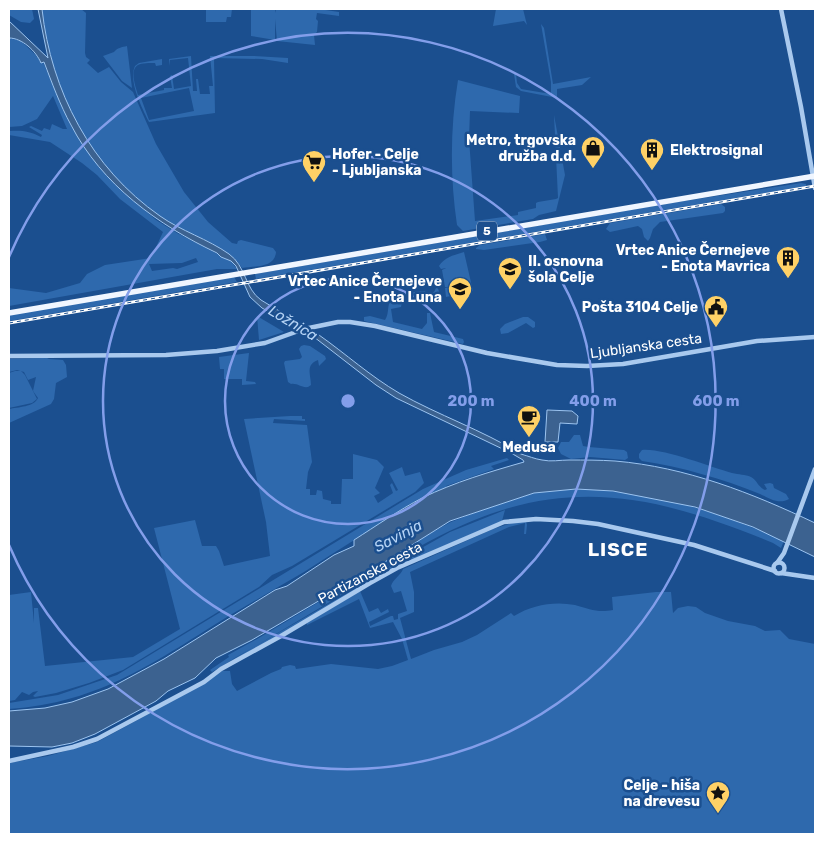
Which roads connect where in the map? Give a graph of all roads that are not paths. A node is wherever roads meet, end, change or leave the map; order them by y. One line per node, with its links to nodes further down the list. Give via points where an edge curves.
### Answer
1 (781, 9): 2 (street)
2 (814, 175): 3 (street); 4 (main road, 5)
3 (815, 188)
4 (9, 312)
5 (814, 336): 6 (street, Ljubljanska cesta, via 757,341 607,366 572,366 468,350 360,324 338,322 290,333 276,340 216,351)
6 (9, 356)
7 (815, 469): 8 (street)
8 (784, 551): 9 (street); 10 (street)
9 (784, 566): 10 (street); 11 (street); 12 (street)
10 (775, 567): 11 (street); 14 (street, Partizanska cesta, via 598,524 536,519 504,522 398,568 189,690 96,740)
11 (781, 573): 12 (street)
12 (794, 575): 13 (street)
13 (815, 578)
14 (9, 761)

